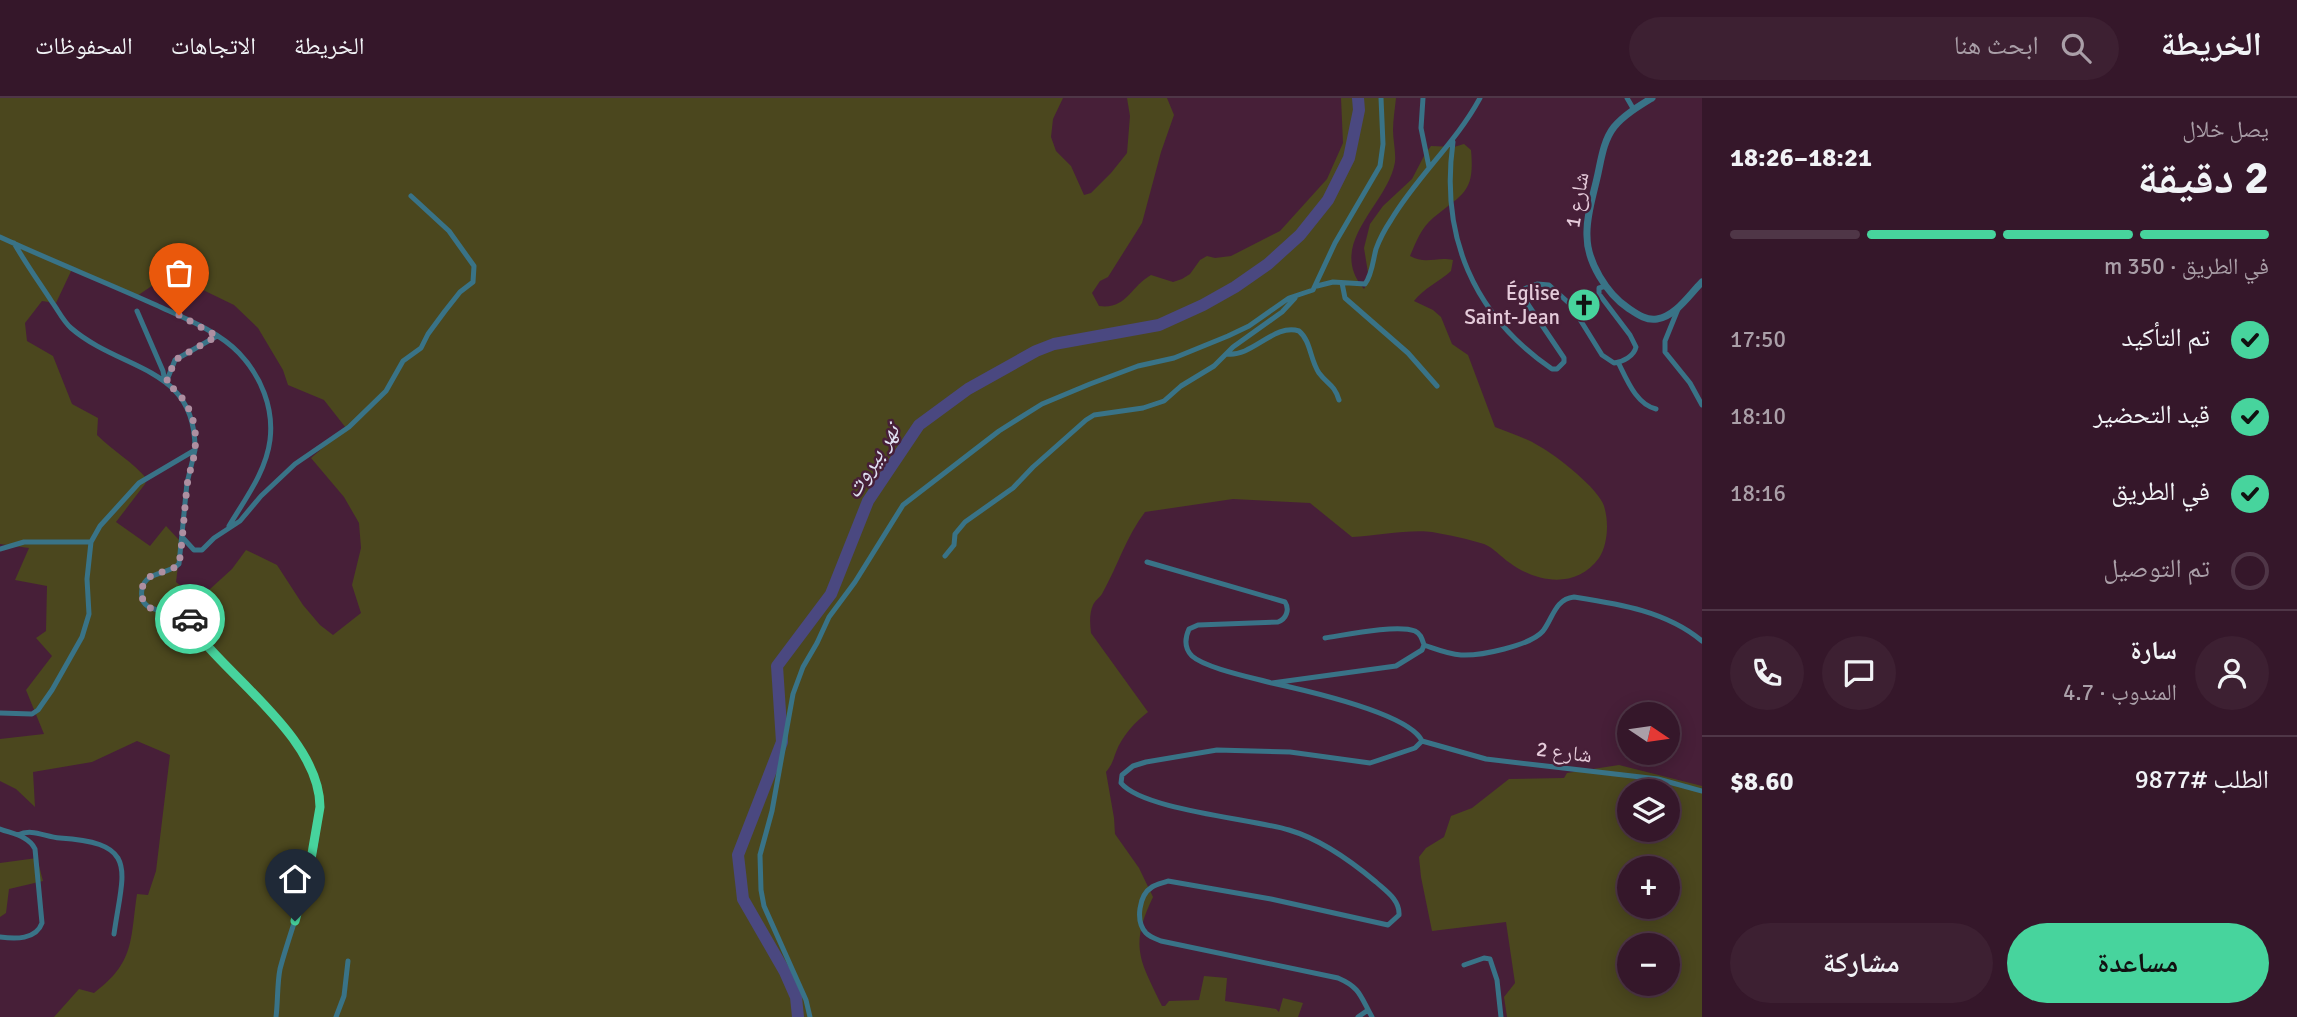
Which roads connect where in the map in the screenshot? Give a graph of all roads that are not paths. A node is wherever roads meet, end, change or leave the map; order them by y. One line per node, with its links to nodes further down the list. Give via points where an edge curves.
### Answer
1 (1381, 98): 14 (street, via 1380,166 1335,243)
2 (1423, 98): 8 (street, via 1421,128)
3 (1480, 98): 7 (street)
4 (1628, 98): 6 (street)
5 (1652, 98): 6 (street, شارع 1)
6 (1634, 110): 15 (street, شارع 1, via 1613,128 1605,145 1588,226 1590,253)
7 (1453, 142): 8 (street); 21 (street, via 1449,183 1453,226 1469,273 1500,325 1557,369 1564,362 1523,297 1530,285 1549,285 1571,305 1602,355)
8 (1429, 167): 13 (street, via 1383,232 1370,278 1365,284)
9 (411, 196): 28 (street, via 449,231 474,266 473,282 445,311 421,348 401,364 386,391 349,428 295,464)
10 (0, 237): 11 (street)
11 (14, 243): 19 (street); 22 (street, via 68,325)
12 (1702, 282): 17 (street, شارع 1)
13 (1342, 283): 14 (street); 23 (street, via 1345,298 1408,353)
14 (1317, 286): 16 (street)
15 (1606, 286): 17 (street, شارع 1, via 1622,304 1649,320); 21 (street, via 1599,288 1599,295 1636,347 1629,358)
16 (1297, 295): 20 (street); 50 (street, via 1228,336 1042,404 903,505 882,535 803,667 793,694 760,855 765,906)
17 (1679, 306): 25 (street, via 1665,352)
18 (136, 311): 22 (street)
19 (217, 336): 22 (street, via 175,360); 28 (street, via 253,369 270,415 264,464)
20 (1227, 354): 24 (street, via 1240,353 1289,329 1299,331 1318,372 1331,382); 32 (street, via 1156,404 1086,420 1013,488 965,522)
21 (1618, 362): 26 (street, via 1645,406)
22 (166, 383): 27 (street, via 191,413)
23 (1437, 386)
24 (1339, 400)
25 (1702, 405)
26 (1656, 409)
27 (195, 450): 29 (street); 30 (street, via 139,483)
28 (228, 529): 29 (street, via 199,551)
29 (183, 538): 48 (street, via 179,564 150,576 144,582 143,600 149,607 179,612 190,620 202,640 267,706 311,768 320,797 304,894 279,972)
30 (91, 542): 31 (street, via 23,542); 38 (street, via 89,614 82,637 38,710 32,714)
31 (0, 548)
32 (946, 556)
33 (1147, 562): 37 (street, via 1285,602 1286,616 1278,622 1198,625 1189,629 1186,638 1189,652 1198,660)
34 (1325, 638): 36 (street, via 1413,630)
35 (1702, 641): 36 (street, via 1635,607 1574,597 1561,603 1541,633 1518,645 1463,655)
36 (1424, 645): 37 (street, via 1396,666)
37 (1272, 683): 39 (street, via 1376,712 1402,723)
38 (0, 713)
39 (1422, 741): 40 (street, شارع 2, via 1486,758 1658,779); 47 (street, via 1370,763 1290,752 1217,750 1133,766 1122,775 1121,783 1136,794 1300,834 1362,870 1392,896 1399,915 1388,926 1168,881 1145,892 1140,910 1145,932 1161,941 1338,978 1360,991)
40 (1702, 792)
41 (0, 829): 42 (street)
42 (18, 835): 43 (street, via 29,832 85,840 115,852 122,870); 44 (street, via 35,849 42,923 33,935)
43 (114, 934)
44 (0, 937)
45 (348, 961): 49 (street)
46 (1464, 965): 53 (street, via 1490,959)
47 (1368, 1010): 51 (street); 52 (street)
48 (276, 1017)
49 (336, 1017)
50 (810, 1017)
51 (1358, 1017)
52 (1372, 1017)
53 (1501, 1017)

